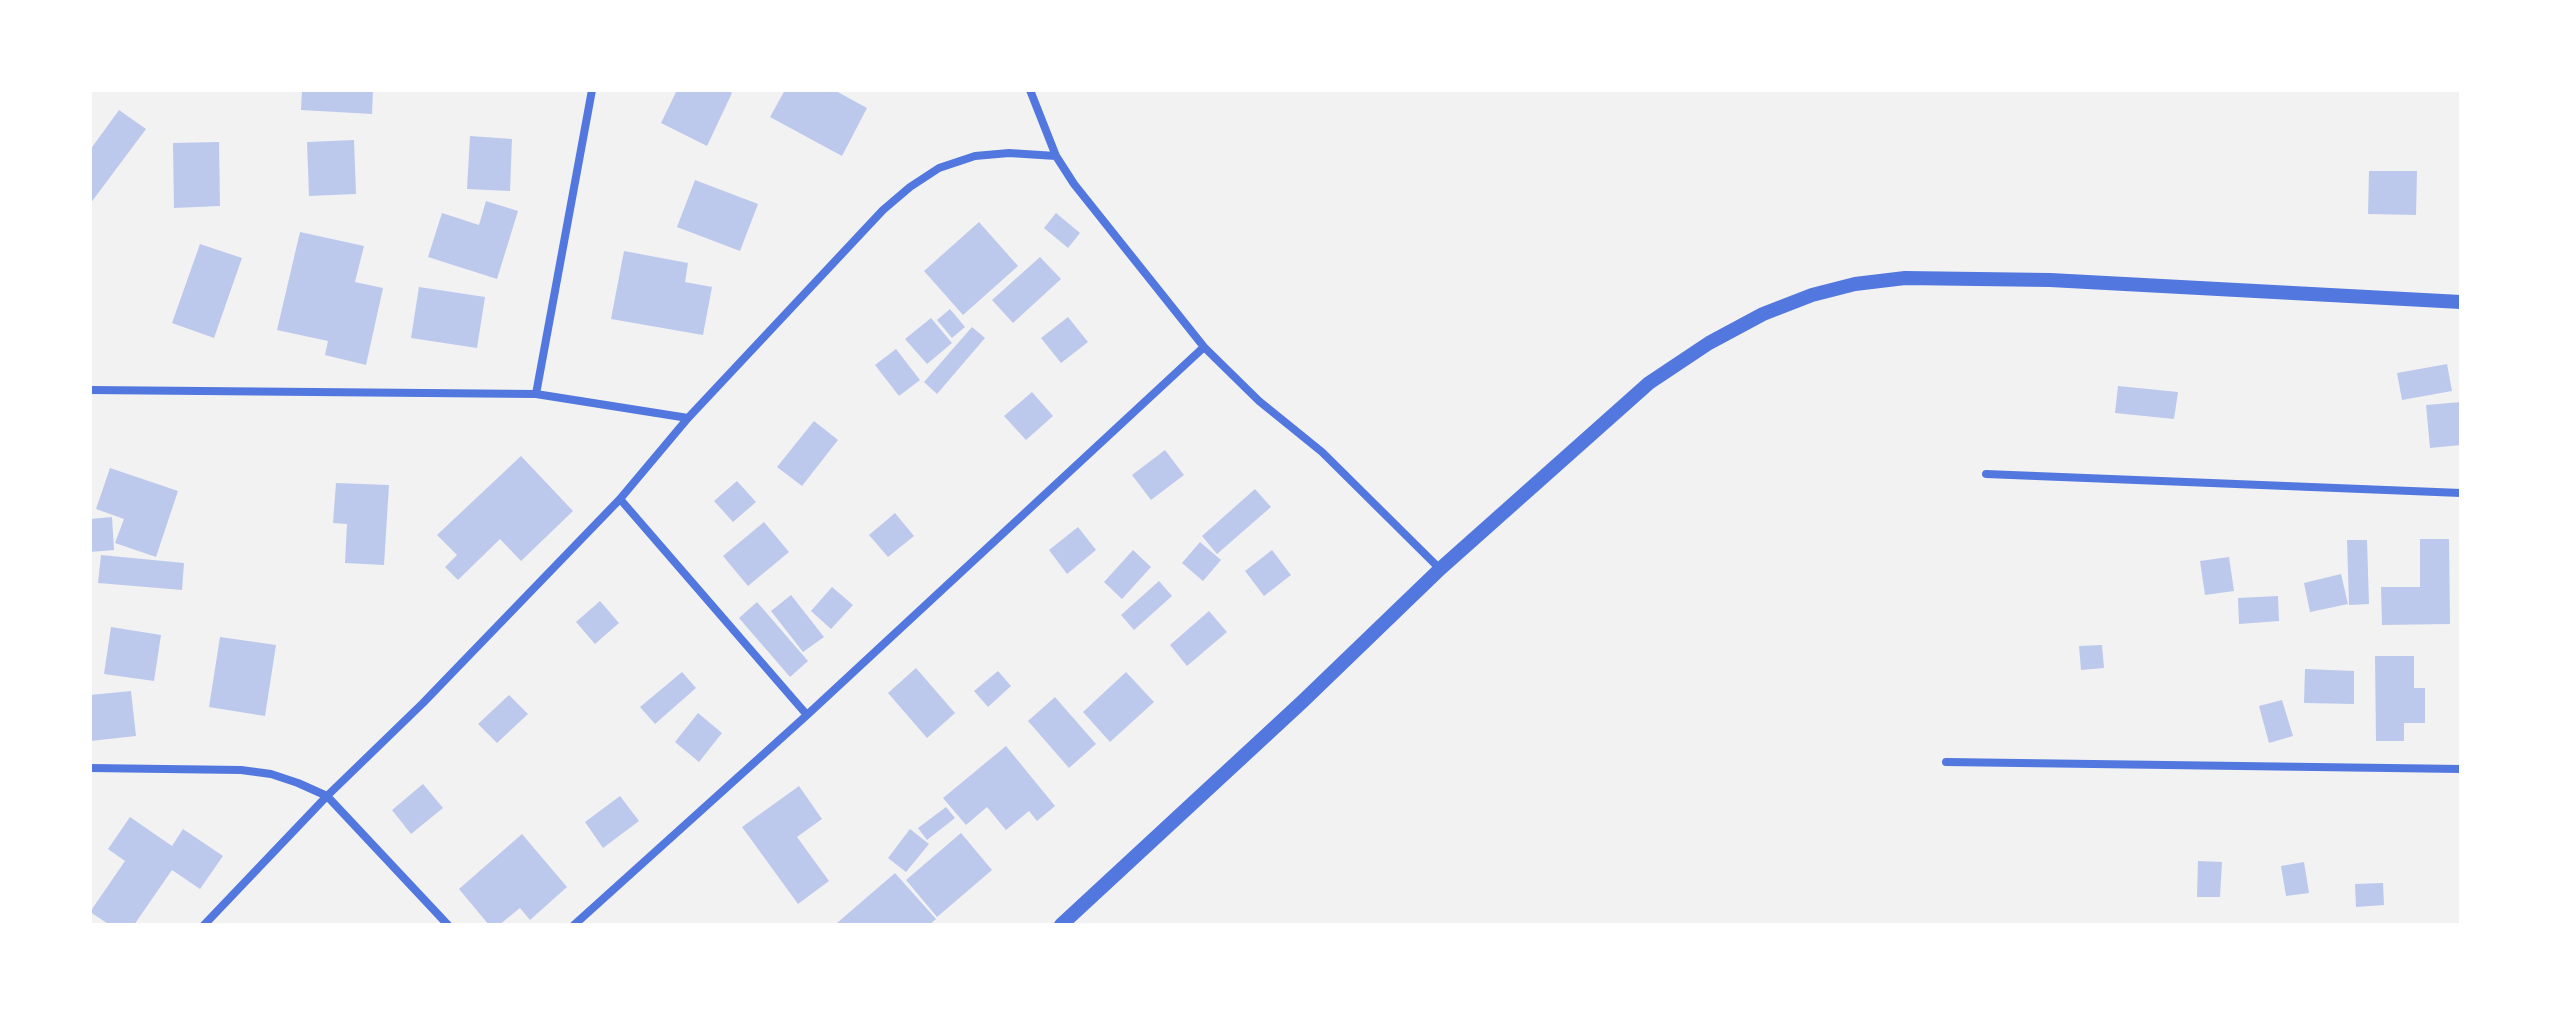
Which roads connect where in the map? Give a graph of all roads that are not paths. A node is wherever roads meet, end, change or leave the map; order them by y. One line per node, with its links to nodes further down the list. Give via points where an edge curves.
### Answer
1 (592, 90): 7 (street)
2 (1030, 90): 3 (street)
3 (1056, 156): 5 (street); 8 (street, via 975,156 939,168 910,187)
4 (2461, 302): 12 (street, via 1970,277 1892,279 1812,295 1749,321 1649,383)
5 (1204, 347): 12 (street, via 1322,452); 13 (street)
6 (90, 390): 7 (street)
7 (536, 394): 8 (street)
8 (688, 418): 11 (street)
9 (1986, 474): 10 (street)
10 (2461, 493)
11 (620, 499): 13 (street); 17 (street)
12 (1440, 569): 21 (street)
13 (807, 715): 20 (street)
14 (1946, 762): 16 (street)
15 (90, 768): 17 (street, via 241,770 271,774)
16 (2461, 769)
17 (327, 796): 18 (street); 19 (street)
18 (204, 925)
19 (448, 925)
20 (574, 925)
21 (1061, 925)

